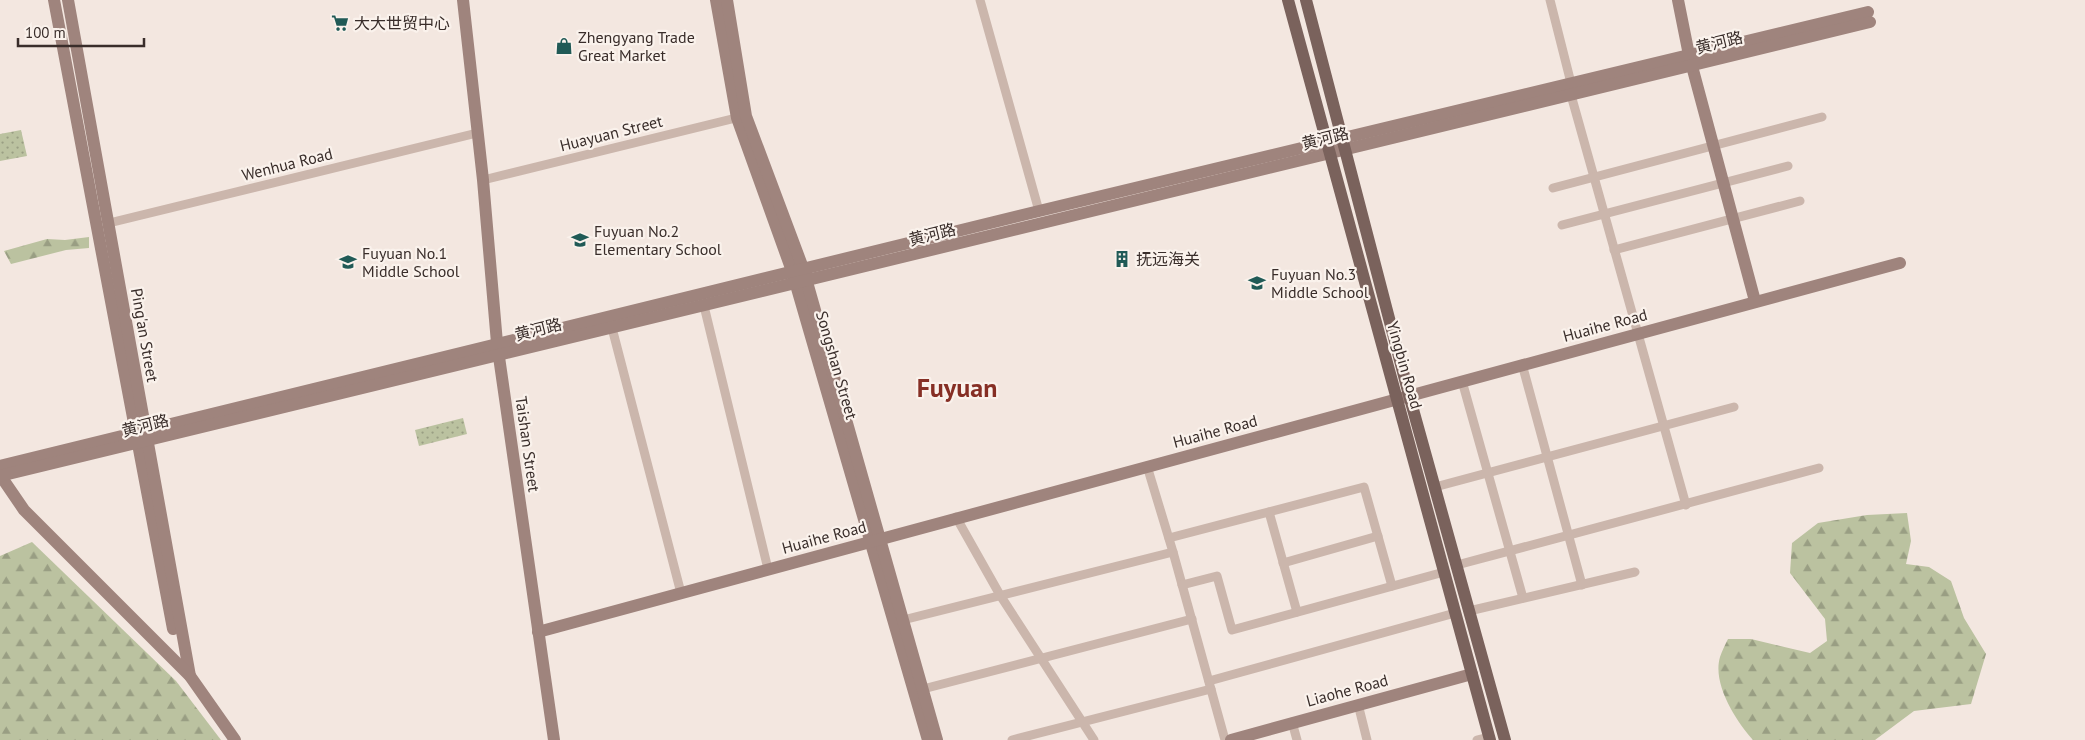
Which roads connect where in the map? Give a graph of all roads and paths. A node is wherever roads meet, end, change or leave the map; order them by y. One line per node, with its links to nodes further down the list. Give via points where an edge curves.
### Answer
1 (54, 0): 46 (main road, Ping'an Street)
2 (68, 0): 31 (main road, Ping'an Street)
3 (454, 0): 17 (main road, Taishan Street)
4 (463, 0): 21 (main road, Taishan Street)
5 (716, 0): 16 (main road, Songshan Street)
6 (727, 0): 16 (main road, Songshan Street)
7 (980, 0): 28 (street)
8 (1288, 0): 20 (main road, Yingbin Road)
9 (1306, 0): 18 (main road, Yingbin Road)
10 (1550, 0): 14 (street)
11 (1678, 0): 13 (main road)
12 (1869, 17): 13 (main road, 黄河路)
13 (1690, 60): 14 (main road, 黄河路); 19 (main road)
14 (1571, 89): 18 (main road, 黄河路); 23 (street)
15 (1822, 116): 19 (street)
16 (741, 117): 24 (street, Huayuan Street); 35 (main road, Songshan Street)
17 (473, 134): 21 (main road, Taishan Street); 31 (street, Wenhua Road)
18 (1343, 144): 20 (main road, 黄河路); 43 (main road, Yingbin Road)
19 (1712, 146): 23 (street); 25 (main road)
20 (1328, 148): 28 (main road, 黄河路); 35 (main road, 黄河路); 43 (main road, Yingbin Road)
21 (480, 150): 24 (main road, Taishan Street)
22 (1788, 166): 25 (street)
23 (1594, 176): 26 (street); 29 (street)
24 (483, 180): 40 (main road, Taishan Street)
25 (1723, 183): 29 (street); 30 (main road)
26 (1553, 188)
27 (1800, 201): 30 (street)
28 (1039, 211): 35 (main road, 黄河路)
29 (1604, 214): 32 (street); 33 (street)
30 (1732, 219): 33 (street); 36 (main road)
31 (109, 223): 46 (main road, Ping'an Street)
32 (1562, 226)
33 (1614, 250): 39 (street)
34 (1900, 263): 36 (main road, Huaihe Road)
35 (799, 276): 37 (main road, 黄河路); 40 (main road, 黄河路); 60 (main road, Songshan Street)
36 (1755, 301): 39 (main road, Huaihe Road)
37 (704, 306): 38 (main road, 黄河路); 65 (street)
38 (612, 328): 40 (main road, 黄河路); 71 (street)
39 (1638, 333): 41 (main road, Huaihe Road); 45 (street)
40 (498, 349): 46 (main road, 黄河路); 79 (main road, Taishan Street)
41 (1522, 364): 42 (main road, Huaihe Road); 47 (street)
42 (1462, 380): 43 (main road, Huaihe Road); 51 (street)
43 (1404, 396): 49 (main road, Huaihe Road); 53 (main road, Yingbin Road); 66 (main road, Yingbin Road)
44 (1734, 407): 45 (street)
45 (1663, 424): 47 (street); 54 (street)
46 (141, 437): 48 (main road, 黄河路); 52 (main road, 黄河路); 81 (main road, Ping'an Street); 83 (main road, Ping'an Street)
47 (1548, 456): 51 (street); 58 (street)
48 (0, 466)
49 (1147, 466): 56 (main road, Huaihe Road); 59 (street)
50 (1819, 468): 54 (street)
51 (1489, 472): 53 (street); 62 (street)
52 (0, 475): 81 (main road, via 24,510)
53 (1435, 486): 64 (main road, Yingbin Road)
54 (1686, 505): 58 (street)
55 (1269, 512): 57 (street, via 1364,487); 59 (street); 63 (street)
56 (956, 517): 60 (main road, Huaihe Road); 72 (street)
57 (1378, 536): 63 (street); 70 (street)
58 (1569, 537): 62 (street); 69 (street)
59 (1169, 538): 61 (street)
60 (876, 540): 65 (main road, Huaihe Road); 78 (main road, Songshan Street); 92 (main road, Songshan Street)
61 (1173, 552): 68 (street); 72 (street)
62 (1510, 552): 64 (street); 73 (street)
63 (1283, 563): 75 (street)
64 (1457, 565): 74 (main road, Yingbin Road)
65 (768, 569): 71 (main road, Huaihe Road)
66 (1444, 572): 70 (street); 76 (main road, Yingbin Road)
67 (1635, 572): 69 (street)
68 (1182, 585): 75 (street, via 1217,576 1232,630); 77 (street)
69 (1582, 585): 73 (street)
70 (1392, 586): 75 (street)
71 (680, 593): 79 (main road, Huaihe Road)
72 (1000, 595): 78 (street); 80 (street)
73 (1523, 598): 74 (street)
74 (1469, 611): 100 (main road, Yingbin Road)
75 (1297, 612)
76 (1455, 613): 82 (main road, Yingbin Road); 84 (street)
77 (1192, 619): 80 (street); 84 (street)
78 (903, 620): 85 (main road, Songshan Street)
79 (538, 632): 91 (main road, Taishan Street)
80 (1040, 657): 85 (street); 87 (street)
81 (180, 665): 83 (main road)
82 (1472, 674): 86 (main road, Liaohe Road); 89 (main road, Yingbin Road)
83 (190, 676): 90 (main road)
84 (1210, 685): 87 (street); 96 (street)
85 (923, 688): 93 (main road, Songshan Street)
86 (1358, 704): 88 (main road, Liaohe Road); 99 (street)
87 (1082, 722): 94 (street); 95 (street)
88 (1292, 722): 97 (main road, Liaohe Road); 98 (street)
89 (1485, 739)
90 (235, 740)
91 (554, 740)
92 (928, 740)
93 (937, 740)
94 (1012, 740)
95 (1094, 740)
96 (1225, 740)
97 (1231, 740)
98 (1297, 740)
99 (1367, 740)
100 (1505, 740)

